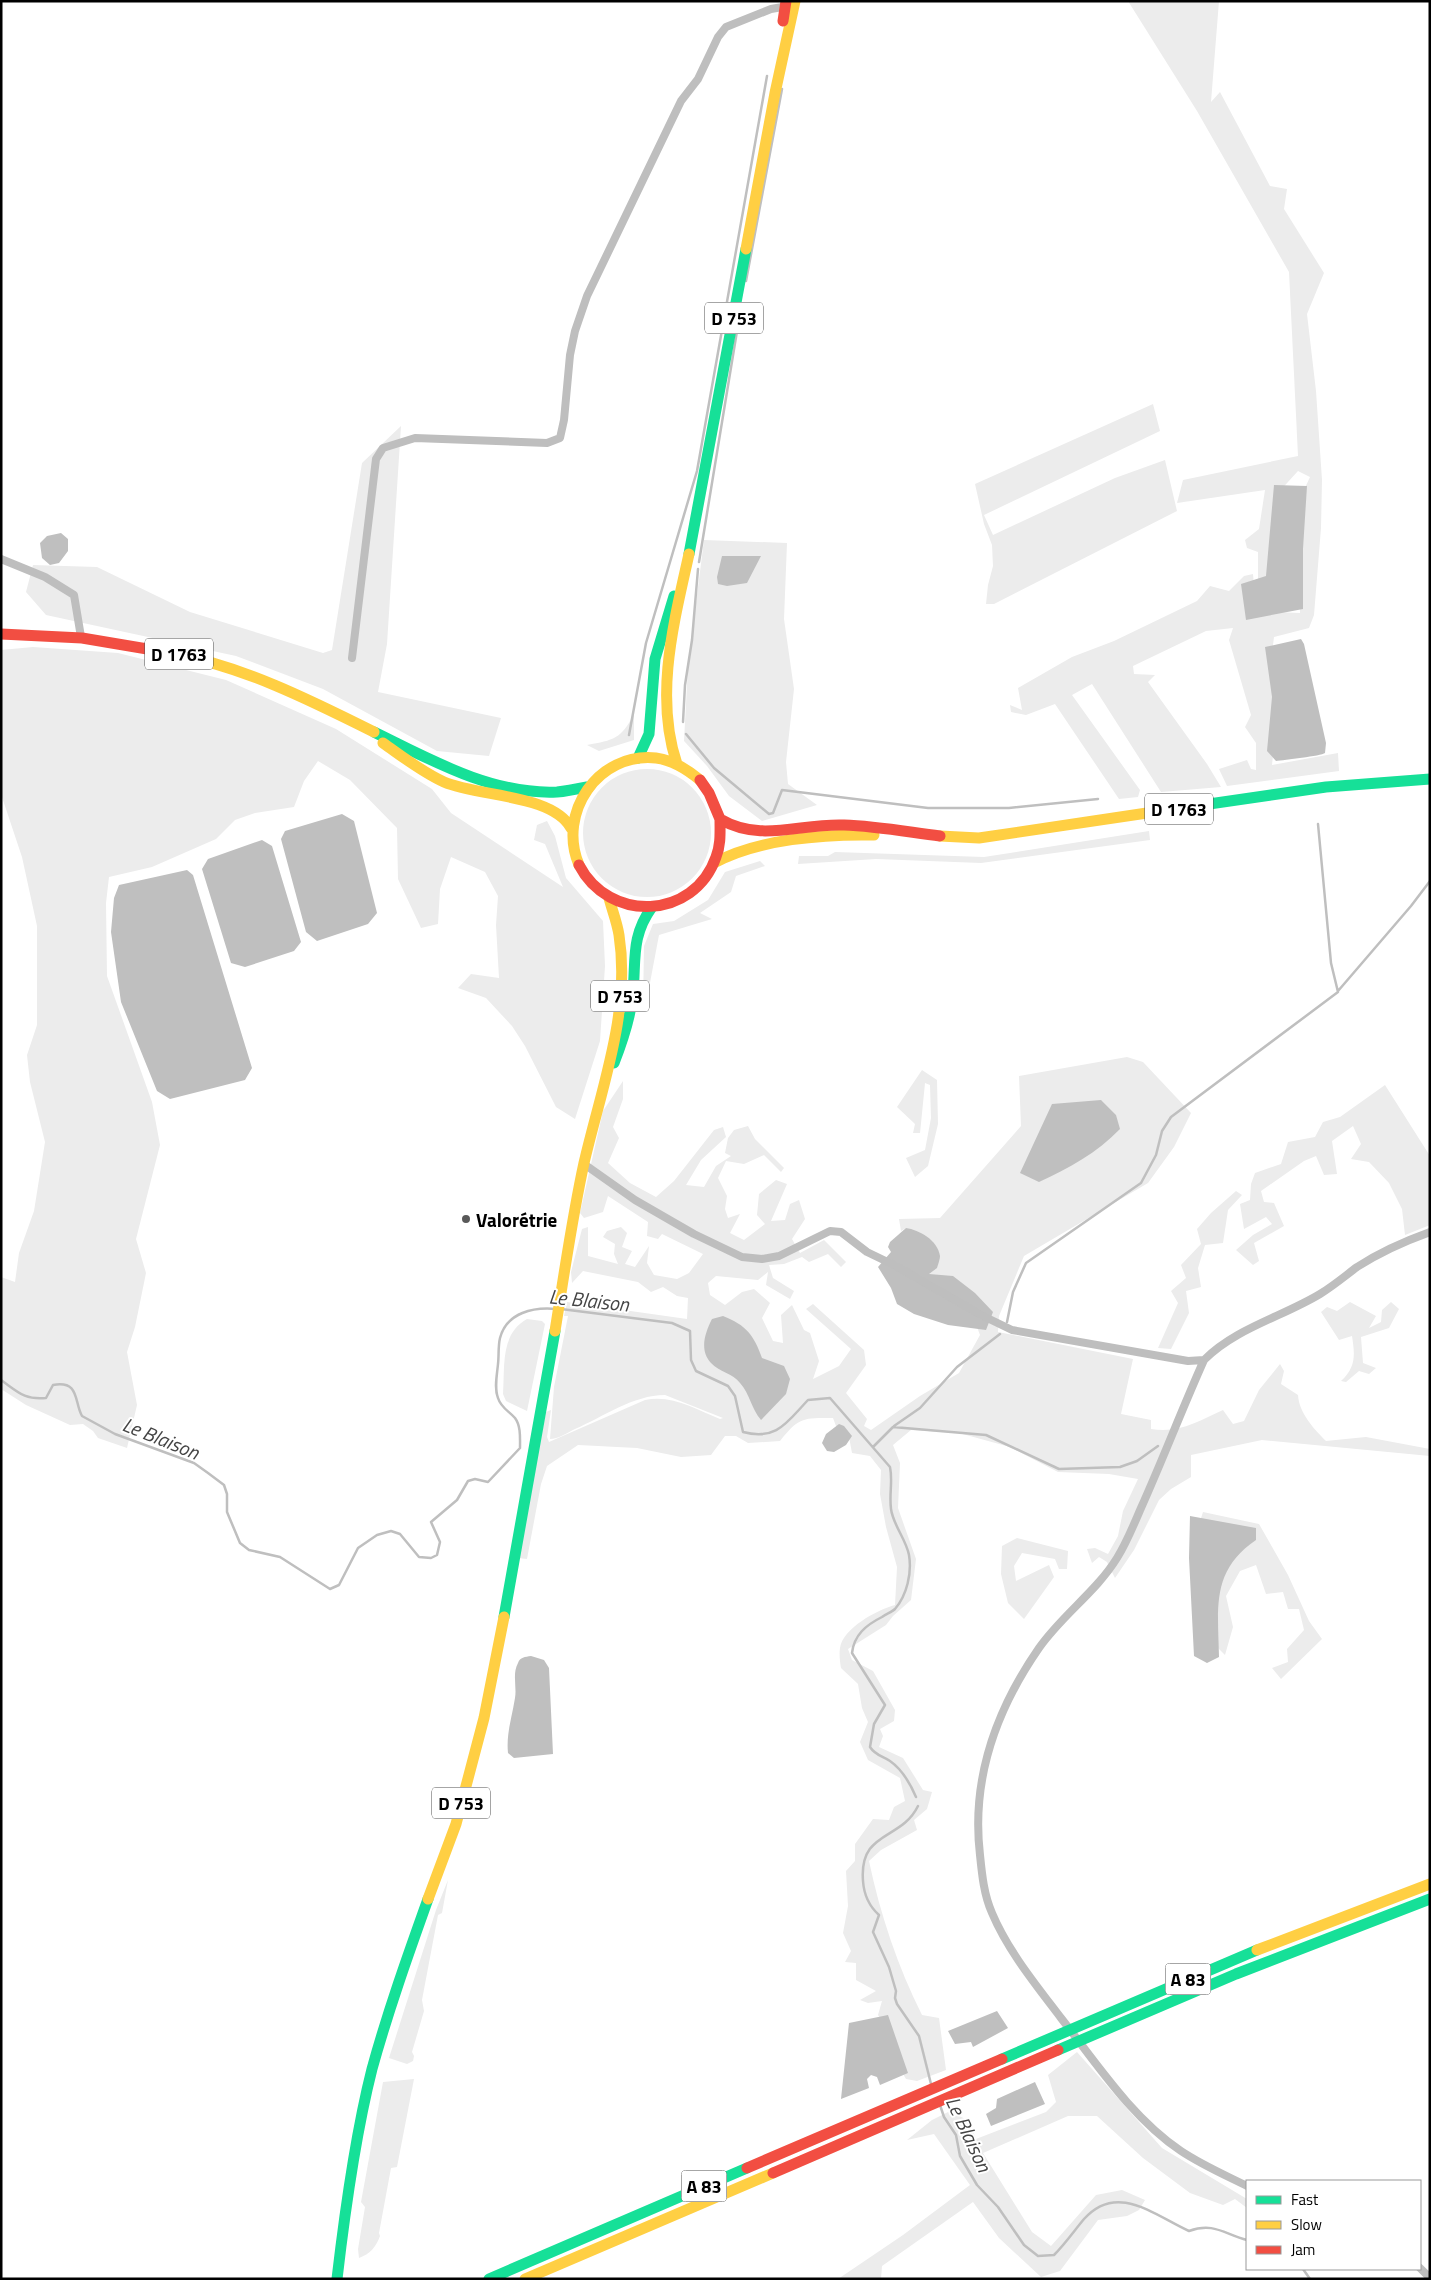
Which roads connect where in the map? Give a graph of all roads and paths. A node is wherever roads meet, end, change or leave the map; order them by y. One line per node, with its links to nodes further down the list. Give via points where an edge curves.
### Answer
1 (792, 3): 2 (main road, D 753, via 778,51 775,92); 6 (street, via 726,27 698,79 681,101 587,296 570,355 560,438 546,443 415,438 383,448 376,459)
2 (692, 543): 8 (main road, D 753, via 658,641 649,734); 9 (main road, D 753, via 669,655 668,738)
3 (1, 559): 5 (street, via 45,577 74,595)
4 (1, 634): 5 (main road, D 1763)
5 (81, 637): 7 (main road, D 1763, via 205,660 271,684)
6 (352, 658)
7 (346, 718): 11 (main road, D 1763, via 438,764 468,775 550,792 572,791); 13 (main road, D 1763, via 411,763 445,782 468,791 542,806 563,817)
8 (638, 758): 9 (main road, via 658,758); 11 (main road, via 620,762 603,771)
9 (677, 764): 12 (main road, via 699,779 713,800)
10 (1430, 779): 14 (main road, D 1763, via 1326,787 979,838)
11 (587, 786): 13 (main road, via 576,806)
12 (720, 819): 14 (main road, D 1763, via 743,831 758,833 826,825); 15 (main road, via 720,843)
13 (571, 828): 16 (main road, via 574,852 582,871)
14 (928, 837): 15 (main road, D 1763, via 820,836 742,850)
15 (714, 863): 17 (main road, via 702,883 687,895)
16 (609, 898): 17 (main road, via 633,906); 18 (main road, D 753, via 619,934 620,988 614,1037)
17 (652, 907): 18 (main road, D 753, via 636,934 630,1011 624,1040)
18 (601, 1094): 19 (main road, D 753)
19 (584, 1164): 21 (street, via 635,1200 742,1257 779,1256 830,1231 841,1232 867,1252 1012,1330 1188,1361); 27 (main road, D 753, via 484,1718 456,1824 400,1976 372,2070 346,2202)
20 (1430, 1232): 21 (street, via 1403,1242 1359,1266 1320,1294 1232,1338)
21 (1204, 1360): 24 (street, via 1126,1542 1103,1578 1060,1621 1013,1689 990,1744 981,1778 978,1837 983,1880 991,1911 1003,1936 1093,2060 1154,2130 1181,2151)
22 (1430, 1884): 28 (main road, A 83, via 1247,1954)
23 (1430, 1899): 29 (main road, A 83, via 1256,1966)
24 (1246, 2185)
25 (1421, 2269): 26 (street)
26 (1430, 2278)
27 (337, 2279)
28 (489, 2279)
29 (524, 2279)

